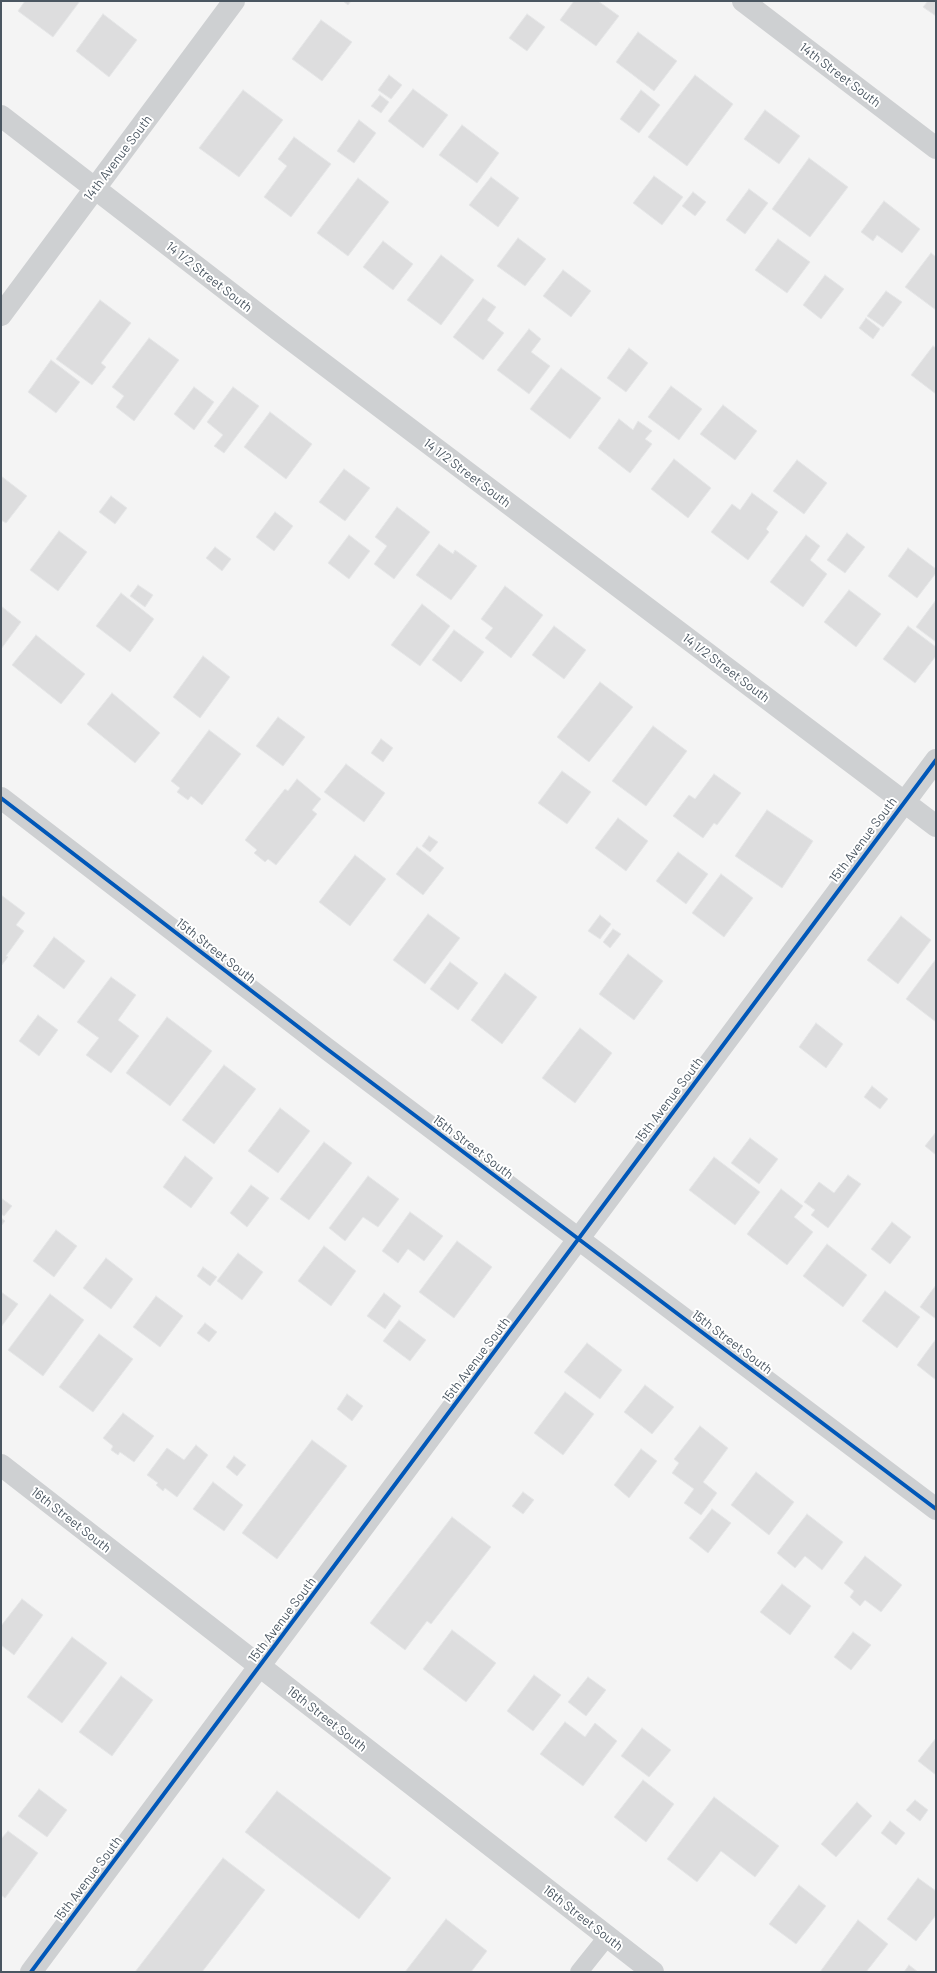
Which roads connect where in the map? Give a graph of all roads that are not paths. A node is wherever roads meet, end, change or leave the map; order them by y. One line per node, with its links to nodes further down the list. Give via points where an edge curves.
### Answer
1 (234, 1): 5 (street, 14th Avenue South)
2 (744, 1): 4 (street, 14th Street South)
3 (1, 116): 5 (street, 14 1/2 Street South)
4 (936, 148)
5 (96, 189): 6 (street, 14th Avenue South); 9 (street, 14 1/2 Street South, via 294,342)
6 (1, 315)
7 (936, 760): 9 (street, 15th Avenue South)
8 (1, 798): 11 (street, 15th Street South)
9 (904, 802): 10 (street, 14 1/2 Street South); 11 (street, 15th Avenue South)
10 (936, 826)
11 (578, 1239): 13 (street, 15th Street South); 14 (street, 15th Avenue South)
12 (1, 1465): 14 (street, 16th Street South)
13 (936, 1509)
14 (260, 1667): 15 (street, 16th Street South); 16 (street, 15th Avenue South)
15 (607, 1937): 17 (lane); 18 (street, 16th Street South)
16 (31, 1972)
17 (579, 1972)
18 (653, 1972)

